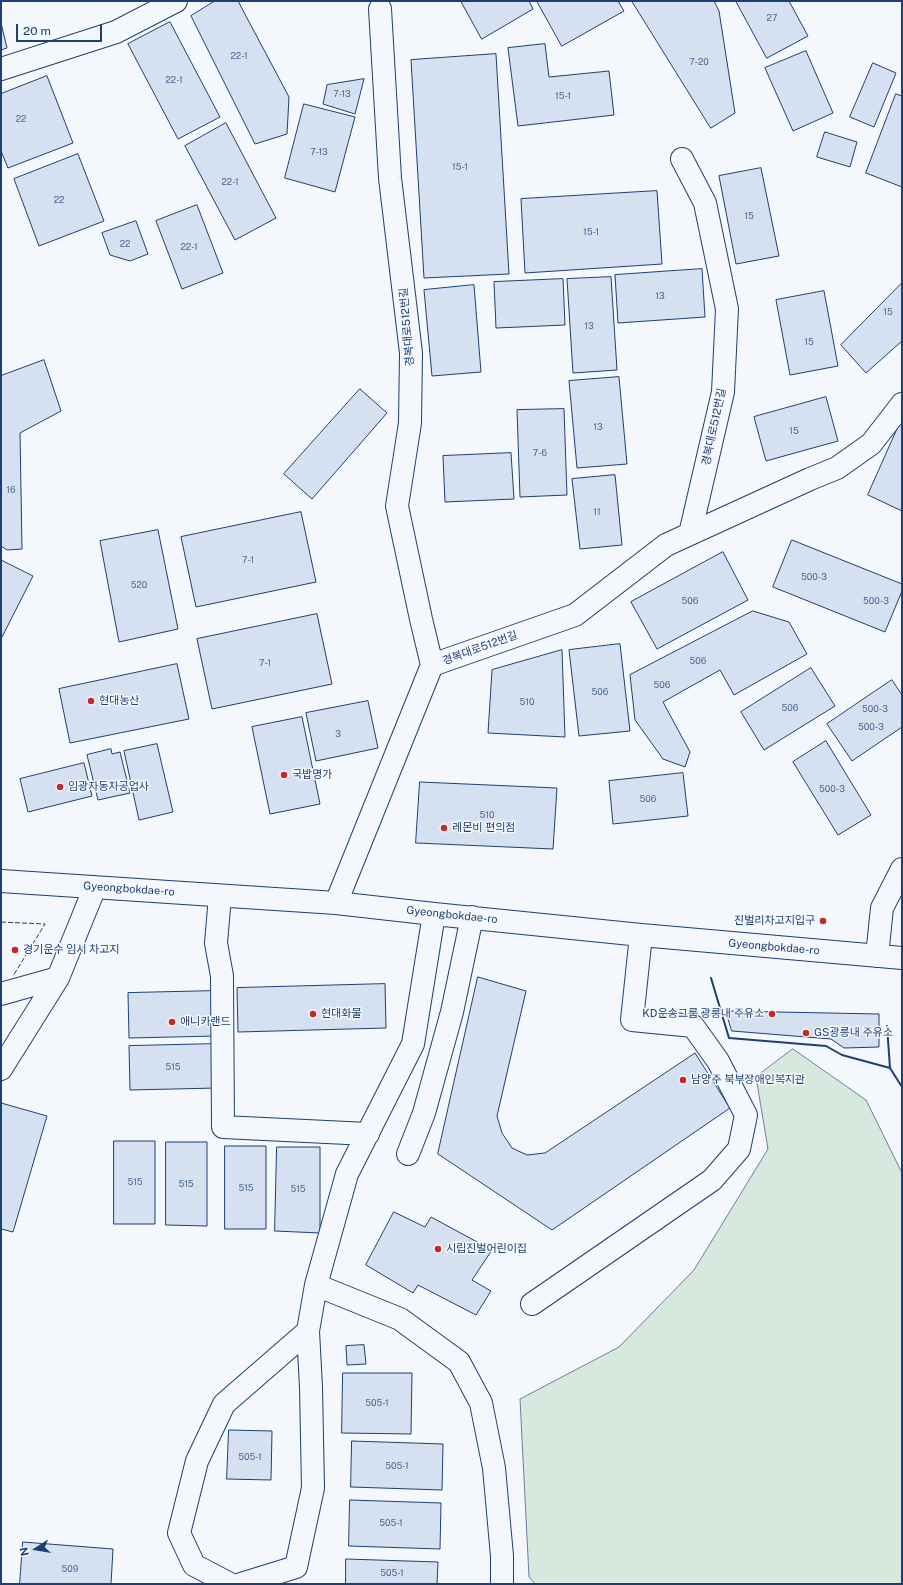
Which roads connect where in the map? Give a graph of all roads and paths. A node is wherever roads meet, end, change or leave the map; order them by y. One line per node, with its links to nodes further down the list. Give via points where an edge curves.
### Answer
1 (176, 1): 3 (street, via 116,32)
2 (380, 9): 7 (street, 경복대로512번길, via 390,178 411,353 410,423 397,506)
3 (1, 69)
4 (682, 159): 6 (street, 경복대로512번길, via 705,203 727,309 723,392)
5 (902, 404): 6 (street, 경복대로512번길, via 870,444 838,468)
6 (690, 534): 7 (street, 경복대로512번길, via 666,545 574,614)
7 (432, 665): 12 (street, 경복대로512번길)
8 (902, 869): 16 (street, via 882,908)
9 (1, 881): 10 (street, Gyeongbokdae-ro)
10 (95, 887): 11 (street, Gyeongbokdae-ro); 18 (street)
11 (220, 896): 12 (street, Gyeongbokdae-ro); 21 (street, via 216,943 222,976 223,1127)
12 (336, 902): 13 (street, Gyeongbokdae-ro)
13 (434, 914): 14 (street, Gyeongbokdae-ro); 21 (street, via 413,1044)
14 (472, 917): 15 (street, Gyeongbokdae-ro); 22 (street, via 452,1012 424,1113)
15 (641, 935): 16 (street, Gyeongbokdae-ro); 24 (street, via 632,1020 693,1026 718,1061 746,1115 739,1149 712,1180)
16 (877, 956): 17 (street, Gyeongbokdae-ro)
17 (902, 958)
18 (58, 978): 19 (street); 20 (street)
19 (1, 994)
20 (1, 1069)
21 (368, 1134): 23 (street, via 347,1174)
22 (408, 1154)
23 (316, 1285): 25 (street); 28 (street, via 400,1319 459,1362 481,1403 494,1468)
24 (532, 1304)
25 (308, 1331): 26 (street, via 224,1404 197,1461 179,1533 194,1565); 27 (street, via 313,1488 296,1567)
26 (230, 1584)
27 (241, 1584)
28 (502, 1584)

